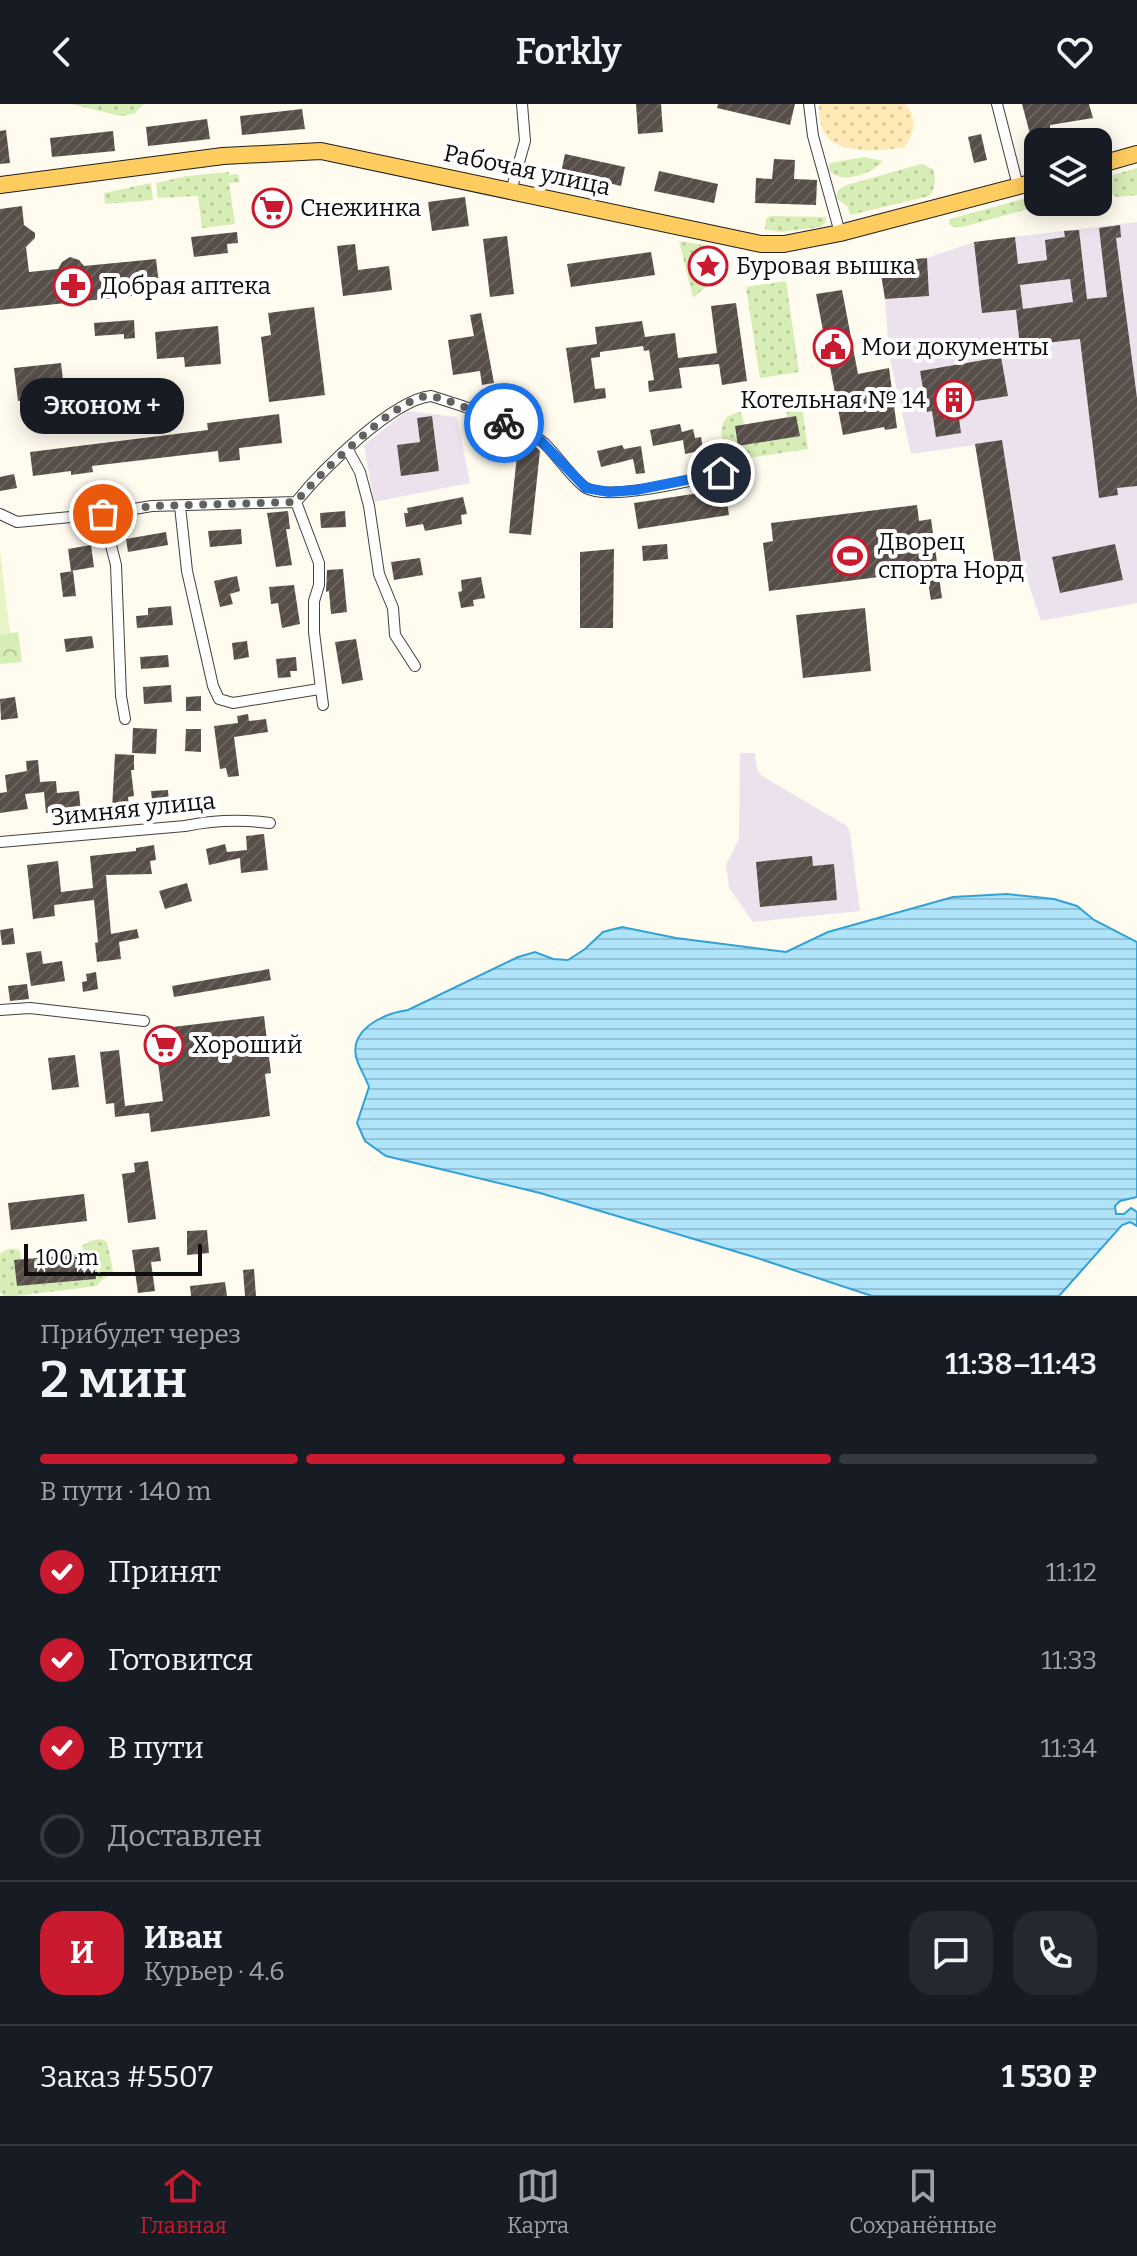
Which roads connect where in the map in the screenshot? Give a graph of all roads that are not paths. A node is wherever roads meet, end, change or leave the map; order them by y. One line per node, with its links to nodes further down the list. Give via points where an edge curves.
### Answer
1 (522, 104): 9 (street, via 525,141)
2 (809, 104): 10 (street)
3 (997, 104): 8 (street)
4 (1137, 154): 5 (main road)
5 (1112, 161)
6 (1024, 184): 8 (main road, Рабочая улица)
7 (0, 185): 9 (main road, Рабочая улица, via 223,156 321,151)
8 (1018, 186): 10 (main road, Рабочая улица)
9 (511, 191): 10 (main road, Рабочая улица, via 761,244)
10 (840, 233)
11 (348, 450): 12 (street, via 391,413 416,398 431,396 541,441 586,488 636,490); 13 (street); 17 (street, via 369,506 395,635)
12 (743, 469)
13 (296, 502): 14 (street); 18 (street, via 319,563 314,601)
14 (180, 506): 16 (street); 18 (street, via 187,571 219,699 233,703)
15 (0, 514): 16 (street, via 17,522)
16 (103, 514): 20 (street, via 116,565)
17 (415, 666)
18 (319, 689): 19 (street)
19 (323, 705)
20 (125, 719)
21 (270, 823): 22 (street, Зимняя улица, via 212,820)
22 (0, 842)
23 (0, 1010): 24 (street, via 30,1008)
24 (144, 1021)

